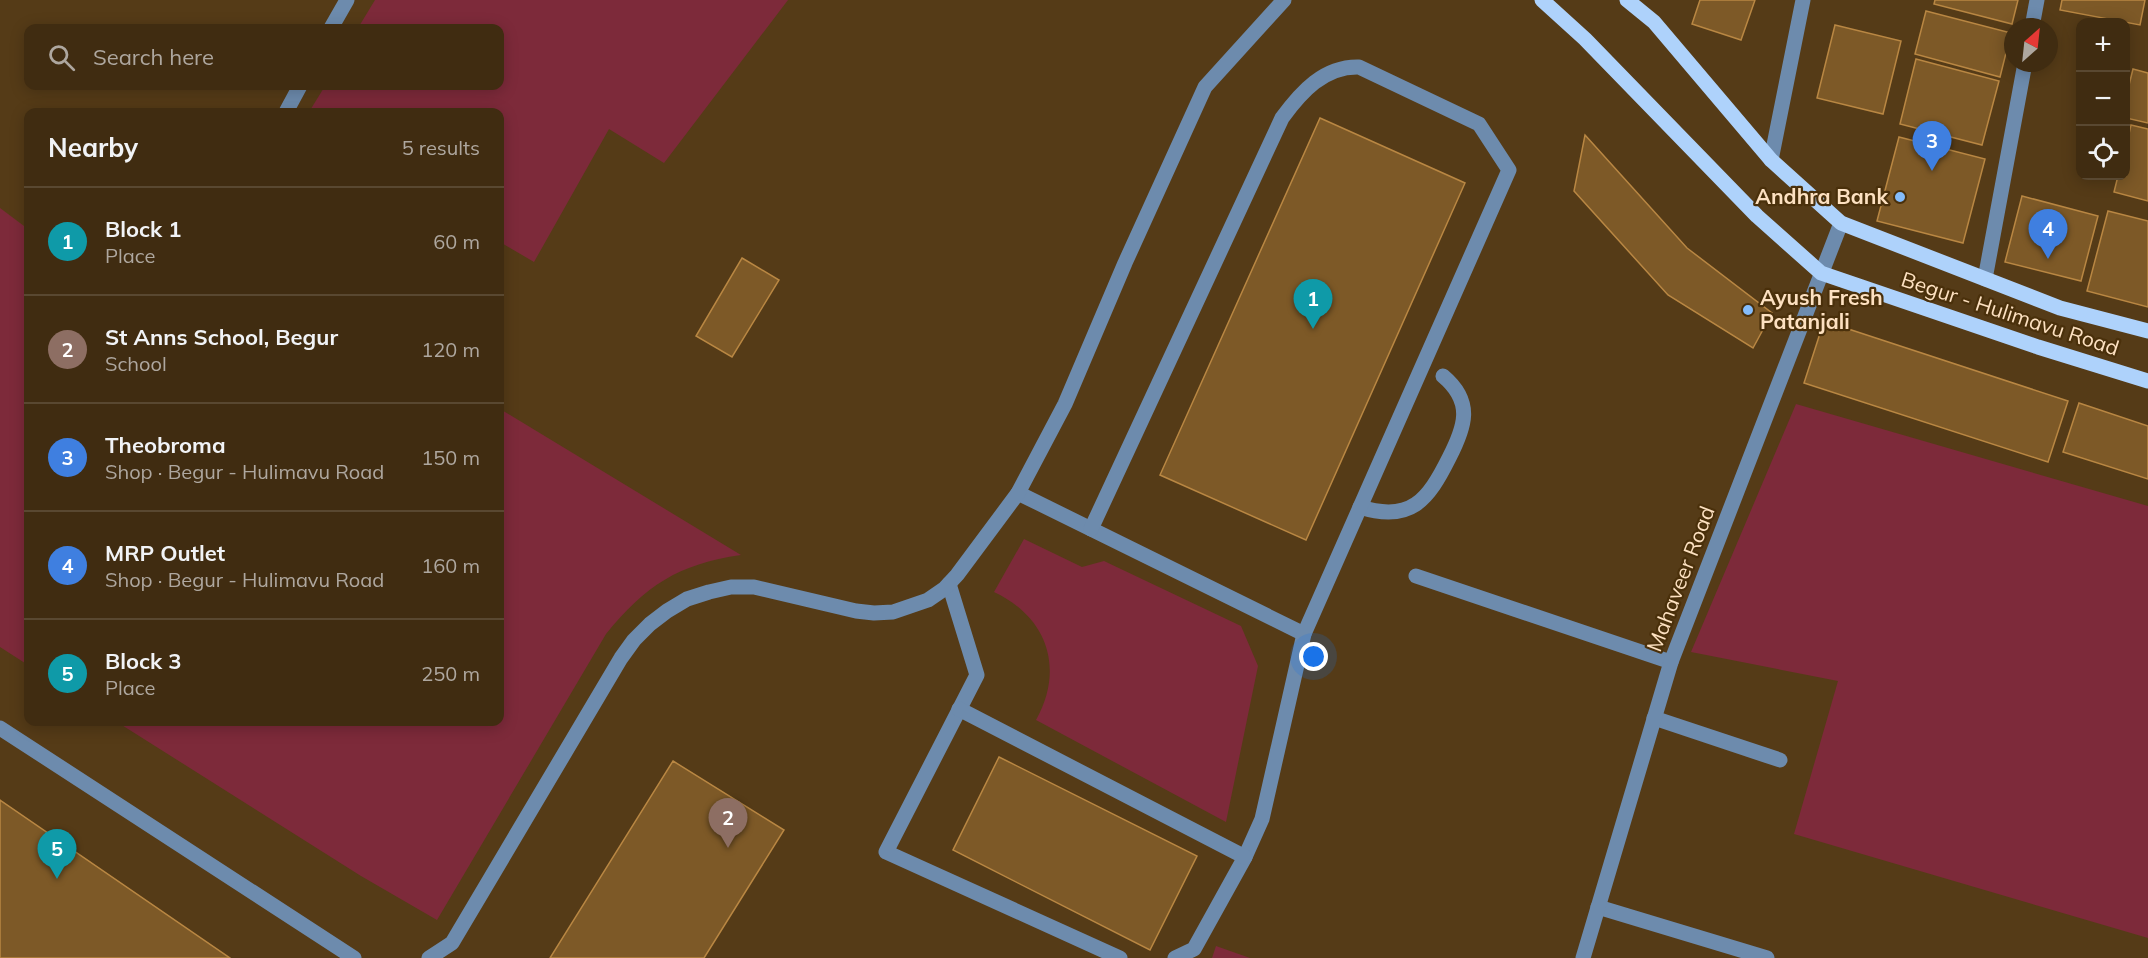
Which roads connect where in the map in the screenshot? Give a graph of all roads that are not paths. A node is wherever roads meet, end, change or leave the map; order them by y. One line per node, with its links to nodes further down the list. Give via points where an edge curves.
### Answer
1 (347, 0): 8 (street)
2 (1284, 0): 19 (street, via 1204,87 1065,404)
3 (1542, 0): 14 (main road, Begur - Hulimavu Road, via 1757,216)
4 (1627, 0): 12 (main road, Begur - Hulimavu Road, via 1654,22)
5 (1803, 0): 12 (street)
6 (2037, 0): 7 (street)
7 (2034, 18)
8 (333, 24)
9 (2023, 72): 15 (street)
10 (298, 90): 11 (street)
11 (288, 108)
12 (1771, 160): 13 (main road, Begur - Hulimavu Road)
13 (1841, 223): 14 (street, Mahaveer Road); 15 (main road, Begur - Hulimavu Road)
14 (1821, 273): 18 (main road, Begur - Hulimavu Road); 25 (street, Mahaveer Road)
15 (1985, 279): 16 (main road, Begur - Hulimavu Road, via 2060,308)
16 (2148, 331)
17 (1443, 376): 20 (street, via 1462,400 1464,424 1434,487 1412,507 1399,511 1386,513)
18 (2148, 381)
19 (1018, 493): 21 (street); 23 (street)
20 (1360, 507): 21 (street, via 1509,170 1479,124 1359,67 1349,67 1320,78 1282,118); 24 (street)
21 (1091, 529): 24 (street)
22 (1416, 576): 25 (street)
23 (949, 584): 26 (street, via 977,675); 33 (street, via 928,600 893,612 856,611 754,587 708,592 668,611 650,624 621,658 452,943)
24 (1304, 634): 30 (street, via 1262,819)
25 (1671, 662): 27 (street, Mahaveer Road)
26 (959, 709): 30 (street); 34 (street, via 886,852)
27 (1654, 718): 29 (street); 31 (street, Mahaveer Road)
28 (0, 728): 32 (street)
29 (1780, 760)
30 (1245, 857): 35 (street, via 1194,949)
31 (1598, 907): 36 (street, Mahaveer Road); 37 (street)
32 (354, 958)
33 (429, 958)
34 (1120, 958)
35 (1175, 958)
36 (1583, 958)
37 (1767, 958)

